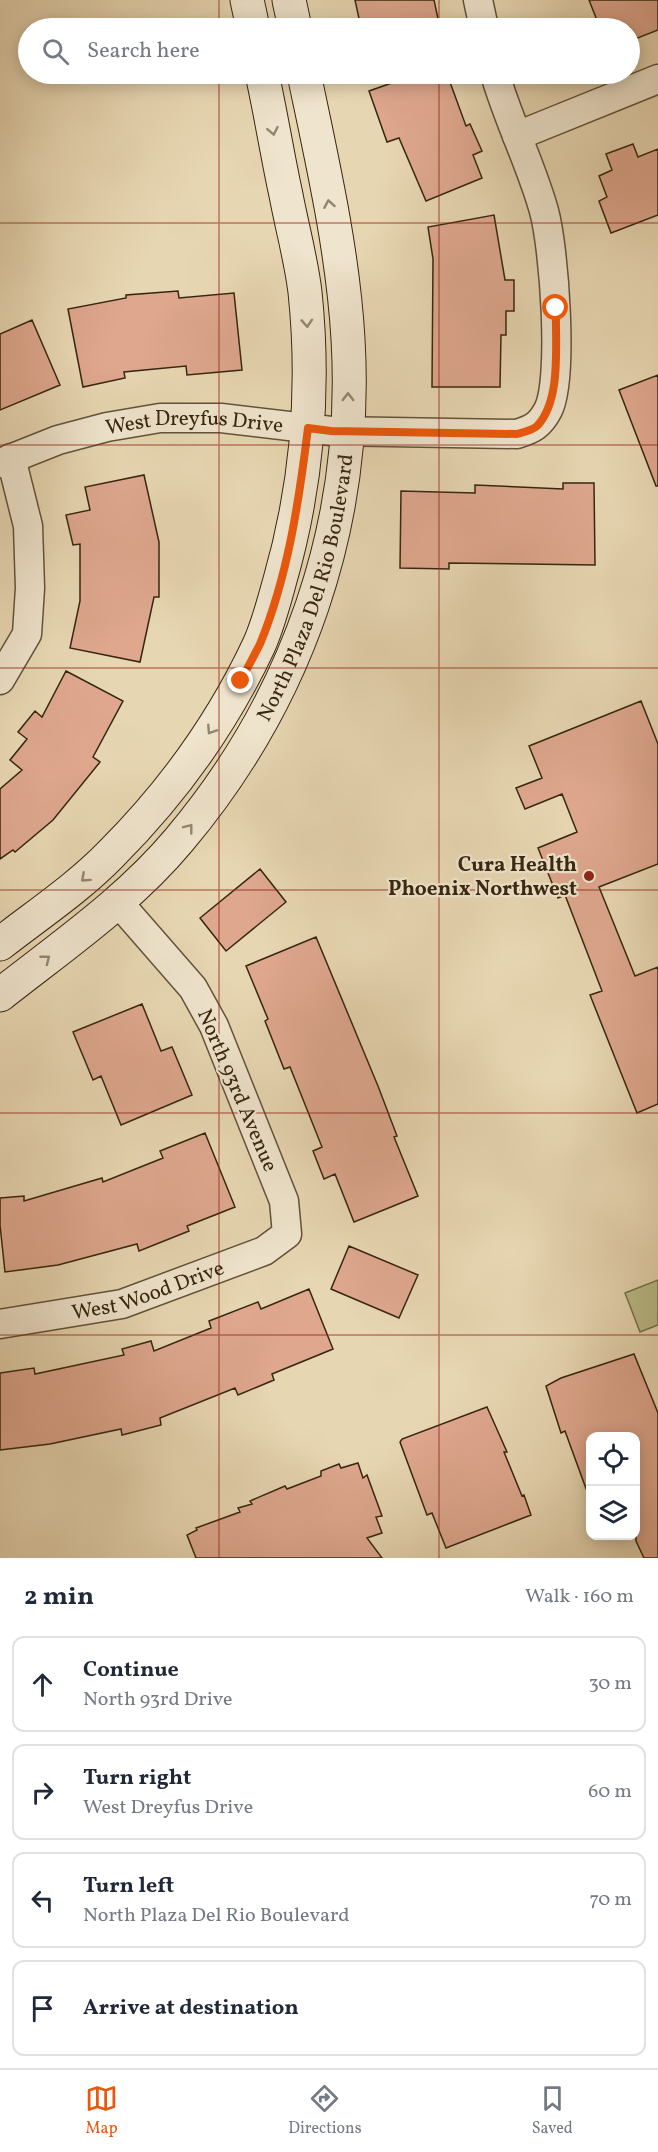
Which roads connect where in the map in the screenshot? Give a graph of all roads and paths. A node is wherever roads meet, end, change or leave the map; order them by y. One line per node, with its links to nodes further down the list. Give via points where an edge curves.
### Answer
1 (247, 0): 4 (street)
2 (289, 0): 5 (street)
3 (478, 0): 6 (street)
4 (251, 18)
5 (293, 18)
6 (481, 18)
7 (658, 79): 11 (street)
8 (264, 84): 12 (street, North Plaza Del Rio Boulevard, one-way to 12, via 305,290)
9 (306, 84): 13 (street, North Plaza Del Rio Boulevard, one-way to 9, via 348,339 340,273)
10 (498, 84): 11 (street)
11 (517, 136): 13 (street, West Dreyfus Drive, via 545,213 552,261 555,384 549,408 537,427 517,434)
12 (308, 428): 13 (street, West Dreyfus Drive); 14 (street, West Dreyfus Drive, via 221,418 160,418 58,440); 16 (street, North Plaza Del Rio Boulevard, via 297,513 274,602 260,643)
13 (348, 430): 17 (street, North Plaza Del Rio Boulevard, via 328,557 297,647)
14 (5, 460): 15 (street, via 28,526 30,588 27,634)
15 (0, 680)
16 (230, 699): 17 (street); 19 (street, North Plaza Del Rio Boulevard, one-way to 19, via 192,758 110,856)
17 (265, 718): 18 (street, North Plaza Del Rio Boulevard, one-way to 17, via 178,842)
18 (118, 902): 20 (street, North Plaza Del Rio Boulevard, one-way to 18); 21 (street, North 93rd Avenue, via 193,988 214,1026 284,1201)
19 (0, 944)
20 (0, 995)
21 (287, 1234): 22 (street, West Wood Drive, via 264,1251 122,1304)
22 (0, 1324)

